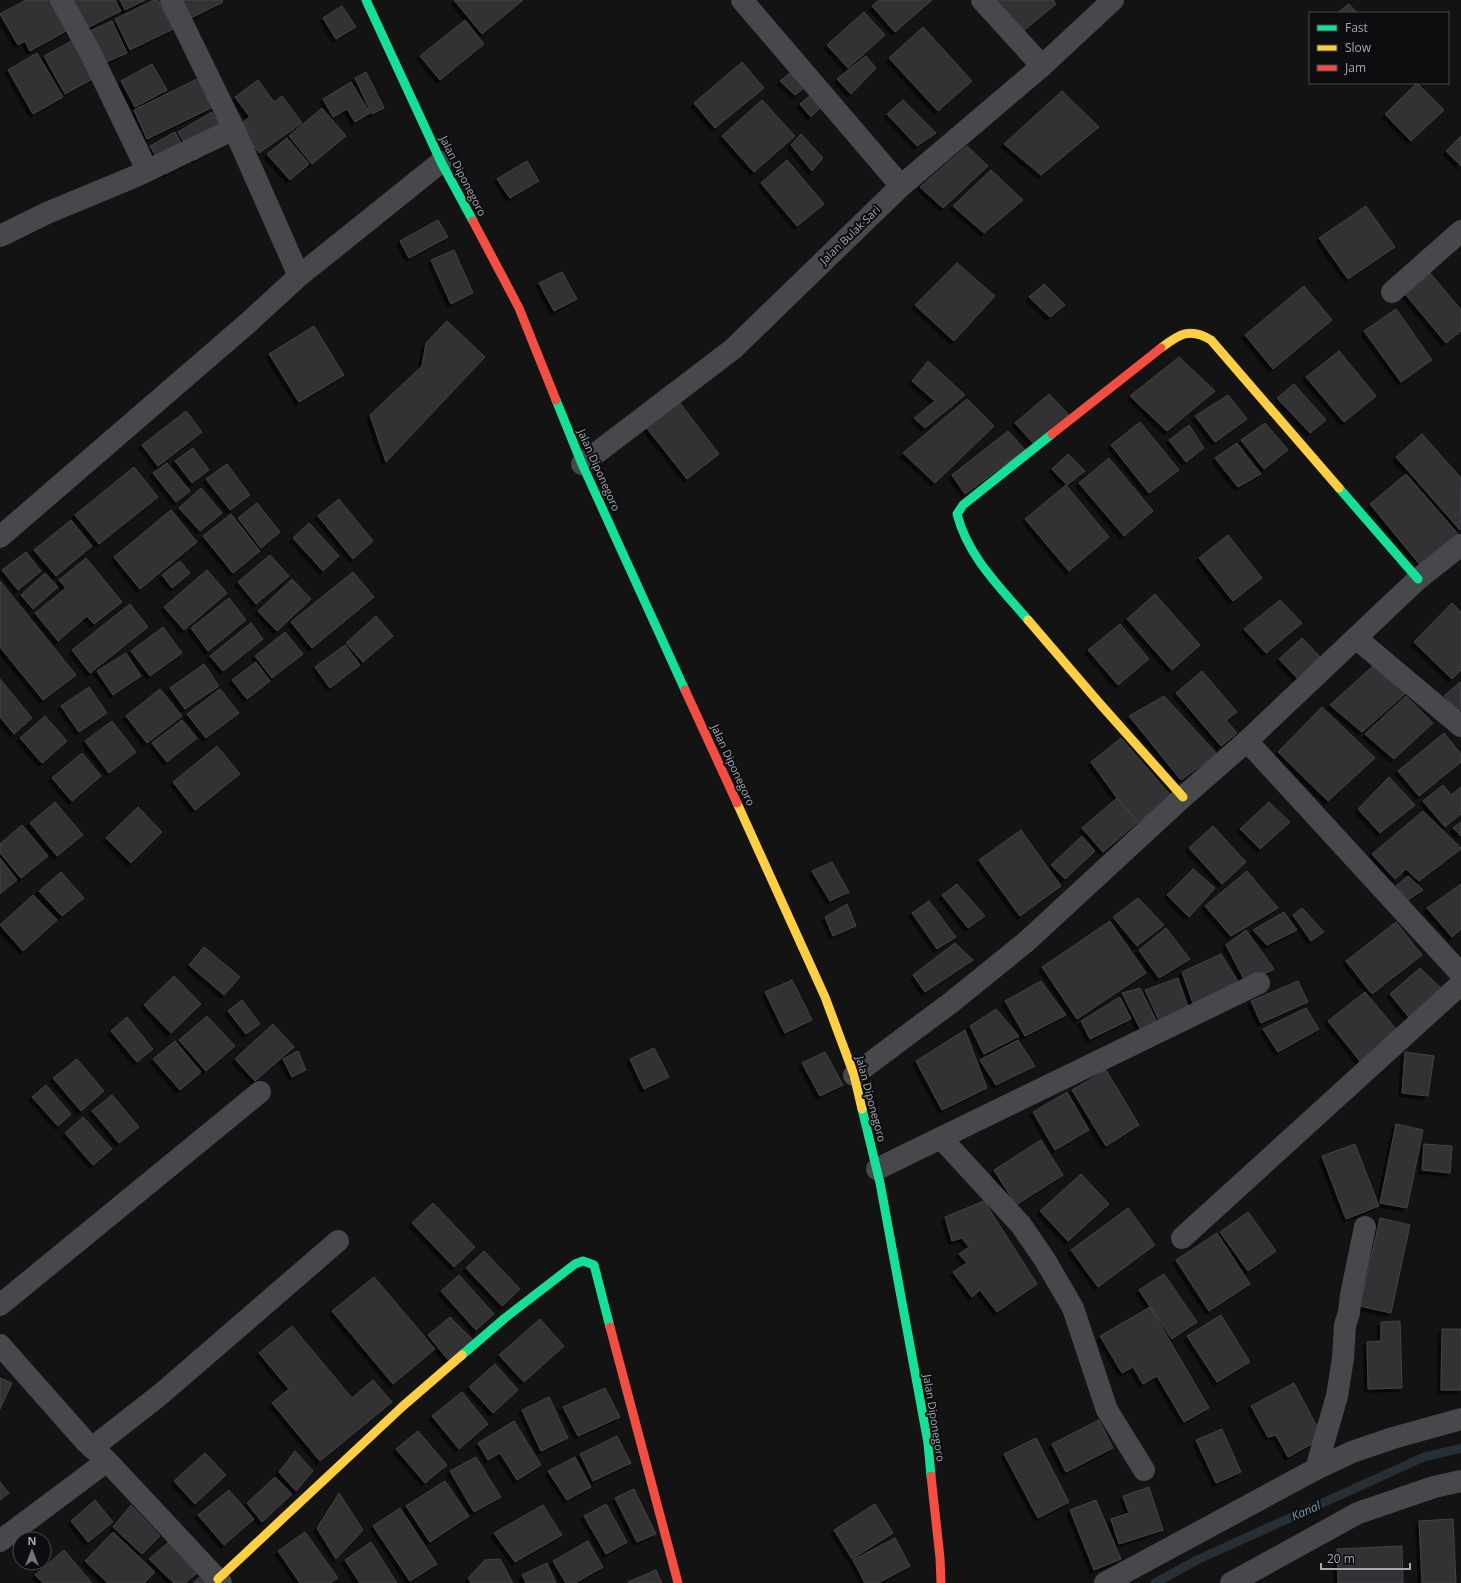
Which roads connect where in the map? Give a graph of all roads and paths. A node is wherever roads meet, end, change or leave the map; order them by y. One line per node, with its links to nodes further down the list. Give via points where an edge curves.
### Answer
1 (61, 0): 10 (street, via 90,52)
2 (171, 0): 8 (street)
3 (366, 0): 9 (street, Jalan Diponegoro)
4 (742, 0): 11 (street)
5 (982, 0): 7 (street)
6 (1114, 0): 7 (street, Jalan Bulak Sari)
7 (1042, 66): 11 (street, Jalan Bulak Sari)
8 (234, 129): 10 (street); 14 (street)
9 (441, 162): 14 (street); 16 (street, Jalan Diponegoro, via 519,308)
10 (147, 170): 13 (street)
11 (901, 186): 16 (street, Jalan Bulak Sari, via 733,349)
12 (1461, 231): 15 (street)
13 (0, 236)
14 (299, 276): 17 (street)
15 (1392, 292)
16 (582, 464): 27 (street, Jalan Diponegoro, via 825,997)
17 (0, 537)
18 (1461, 545): 19 (street)
19 (1418, 579): 20 (street); 23 (street, via 1211,340 1192,331 1175,337 962,505 957,514 959,522 979,561 1066,666)
20 (1356, 638): 21 (street); 22 (street)
21 (1461, 726)
22 (1247, 741): 23 (street); 24 (street)
23 (1182, 797): 27 (street, via 1027,941 953,1001)
24 (1461, 974)
25 (1259, 983): 29 (street)
26 (1461, 984): 32 (street)
27 (854, 1074): 30 (street, Jalan Diponegoro)
28 (260, 1092): 34 (street)
29 (941, 1138): 30 (street); 39 (street, via 1021,1225 1045,1260 1073,1308 1107,1410)
30 (877, 1169): 44 (street, Jalan Diponegoro, via 928,1443)
31 (1365, 1227): 38 (street, via 1351,1295 1350,1313 1345,1325 1337,1396)
32 (1182, 1238)
33 (338, 1241): 37 (street, via 161,1394)
34 (0, 1305)
35 (0, 1345): 37 (street)
36 (1461, 1419): 38 (street, via 1372,1445)
37 (100, 1455): 41 (street); 42 (street)
38 (1316, 1469): 45 (street)
39 (1144, 1470)
40 (1461, 1481): 46 (street, via 1434,1487 1358,1513)
41 (0, 1541)
42 (219, 1581): 43 (street, via 403,1406 505,1318 574,1264 584,1261 594,1265)
43 (678, 1583)
44 (941, 1583)
45 (1105, 1583)
46 (1231, 1583)

